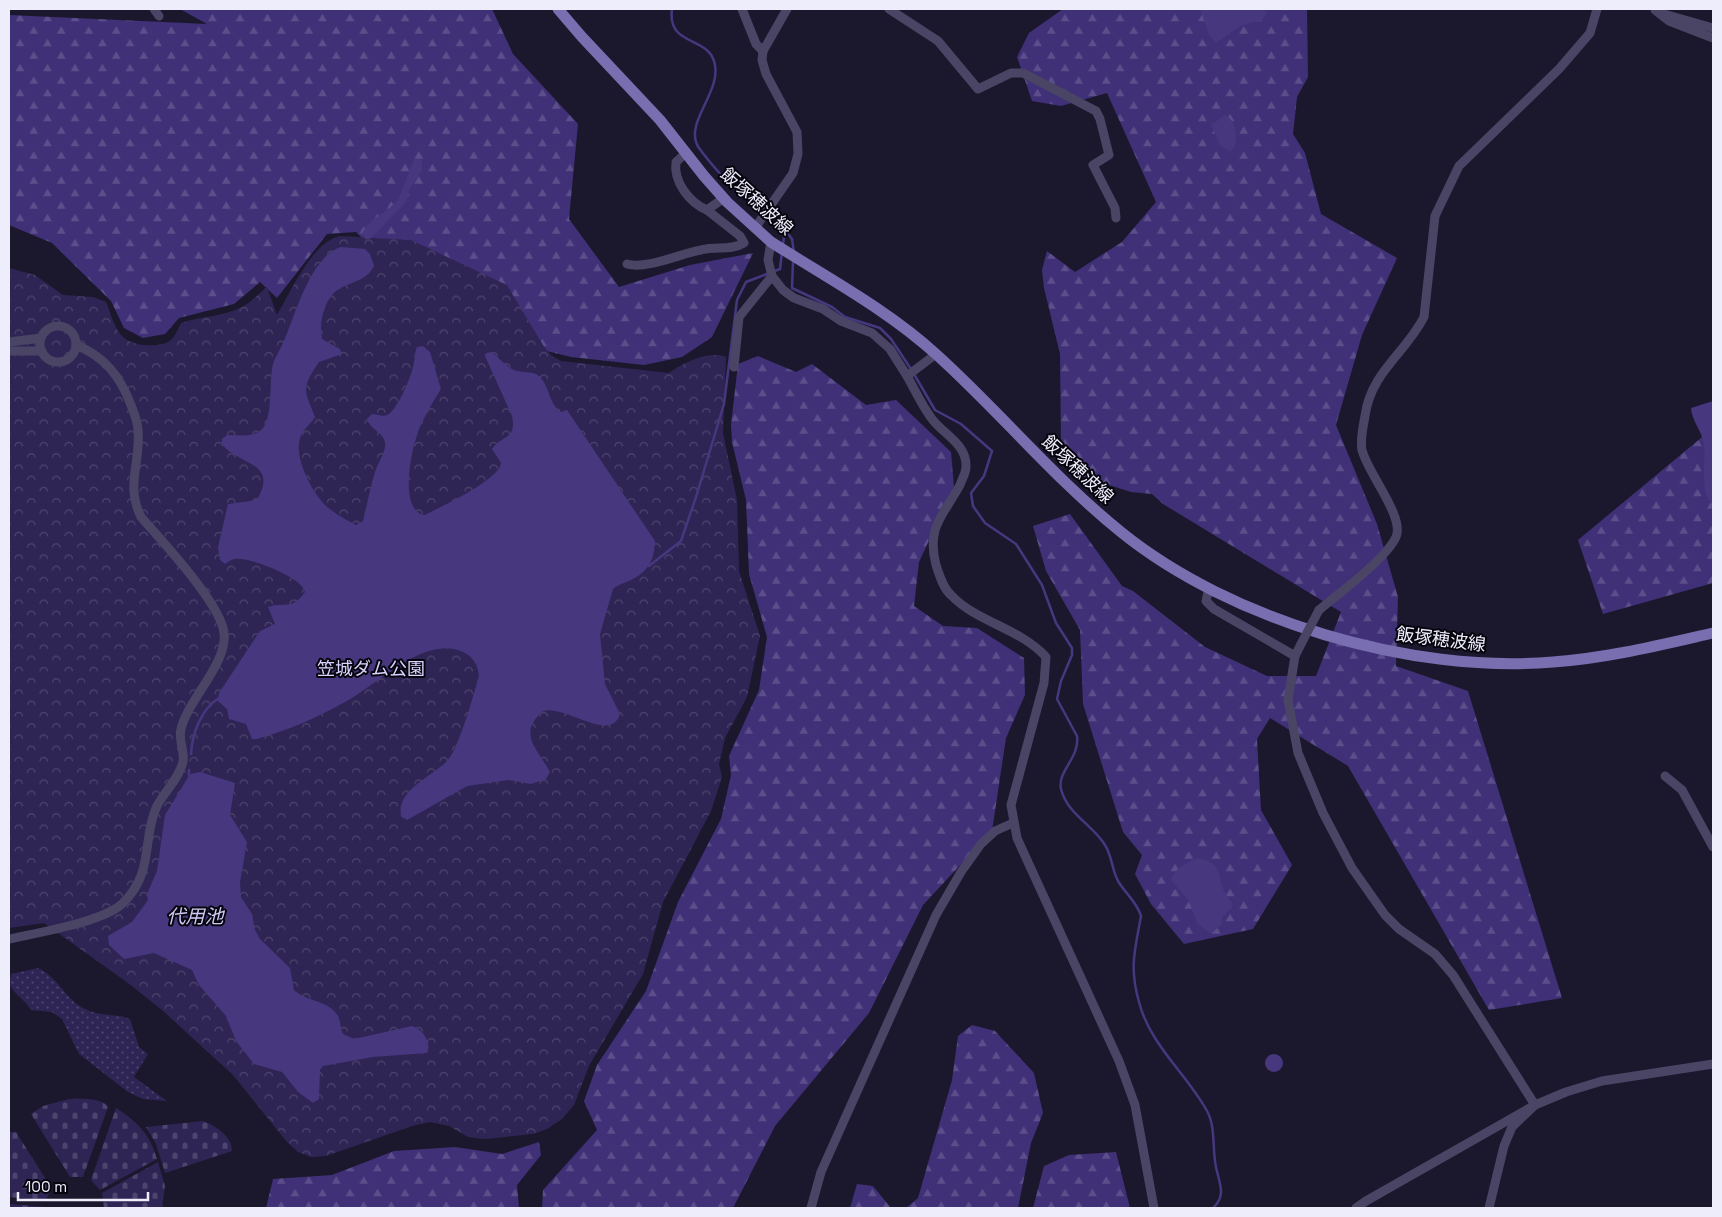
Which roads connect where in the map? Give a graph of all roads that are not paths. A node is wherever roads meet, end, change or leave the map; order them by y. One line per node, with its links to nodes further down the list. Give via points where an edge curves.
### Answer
1 (558, 9): 10 (main road, 飯塚穂波線)
2 (742, 9): 9 (street, via 756,44)
3 (786, 9): 9 (street)
4 (889, 9): 13 (street, via 938,41 978,89 1011,73 1023,73 1096,111 1109,155 1093,164 1115,208)
5 (1597, 9): 28 (street, bridge, via 1590,33 1559,69 1459,166 1452,179 1435,216 1424,317 1416,332 1373,385 1365,414 1362,450 1396,520 1397,535 1390,547 1319,610)
6 (1655, 9): 7 (street); 8 (street, via 1669,21)
7 (1713, 28)
8 (1713, 38)
9 (763, 51): 14 (street, via 766,74 797,132 798,154 794,173)
10 (686, 153): 11 (main road, 飯塚穂波線); 12 (street, via 676,162 680,182 690,200)
11 (724, 198): 12 (street); 14 (main road, 飯塚穂波線)
12 (708, 210): 16 (street, via 744,243 738,247 706,249 635,267)
13 (1116, 218)
14 (755, 228): 15 (main road, 飯塚穂波線)
15 (771, 242): 17 (street, via 768,260); 23 (main road, 飯塚穂波線, via 888,318)
16 (627, 264)
17 (772, 276): 24 (street, via 739,317); 25 (street, via 794,298 872,333 890,349)
18 (42, 338): 19 (street); 20 (street, via 48,329 59,326 73,334); 22 (street)
19 (9, 342)
20 (76, 345): 22 (street, via 69,358 60,362 50,360); 32 (street, via 107,363 126,391 138,430 134,502 141,517 214,608 224,639 210,674 180,730 183,762 156,809 147,858 134,890 123,904 110,912)
21 (9, 351): 22 (street)
22 (42, 351)
23 (936, 354): 25 (street); 26 (main road, 飯塚穂波線, via 1044,463 1096,510 1130,539)
24 (734, 367)
25 (907, 376): 30 (street, via 932,420 960,446 966,466 957,489 936,522 932,536 940,576 950,595 969,609 1034,644 1046,657 1044,683 1011,805)
26 (1209, 588): 27 (main road, 飯塚穂波線, via 1294,626 1371,647 1472,663 1550,663 1607,657); 28 (street, via 1206,601 1214,609)
27 (1713, 633)
28 (1295, 656): 34 (street, via 1288,700 1298,753 1352,868 1384,915 1435,954 1454,975)
29 (1666, 776): 31 (street, via 1682,790)
30 (1013, 823): 35 (street, via 981,844 936,916 821,1172); 36 (street, via 1119,1061 1135,1105)
31 (1713, 848)
32 (9, 940)
33 (1713, 1064): 34 (street, via 1581,1086)
34 (1535, 1105): 37 (street); 38 (street, via 1512,1127 1504,1146)
35 (811, 1208)
36 (1154, 1208)
37 (1356, 1208)
38 (1489, 1208)

